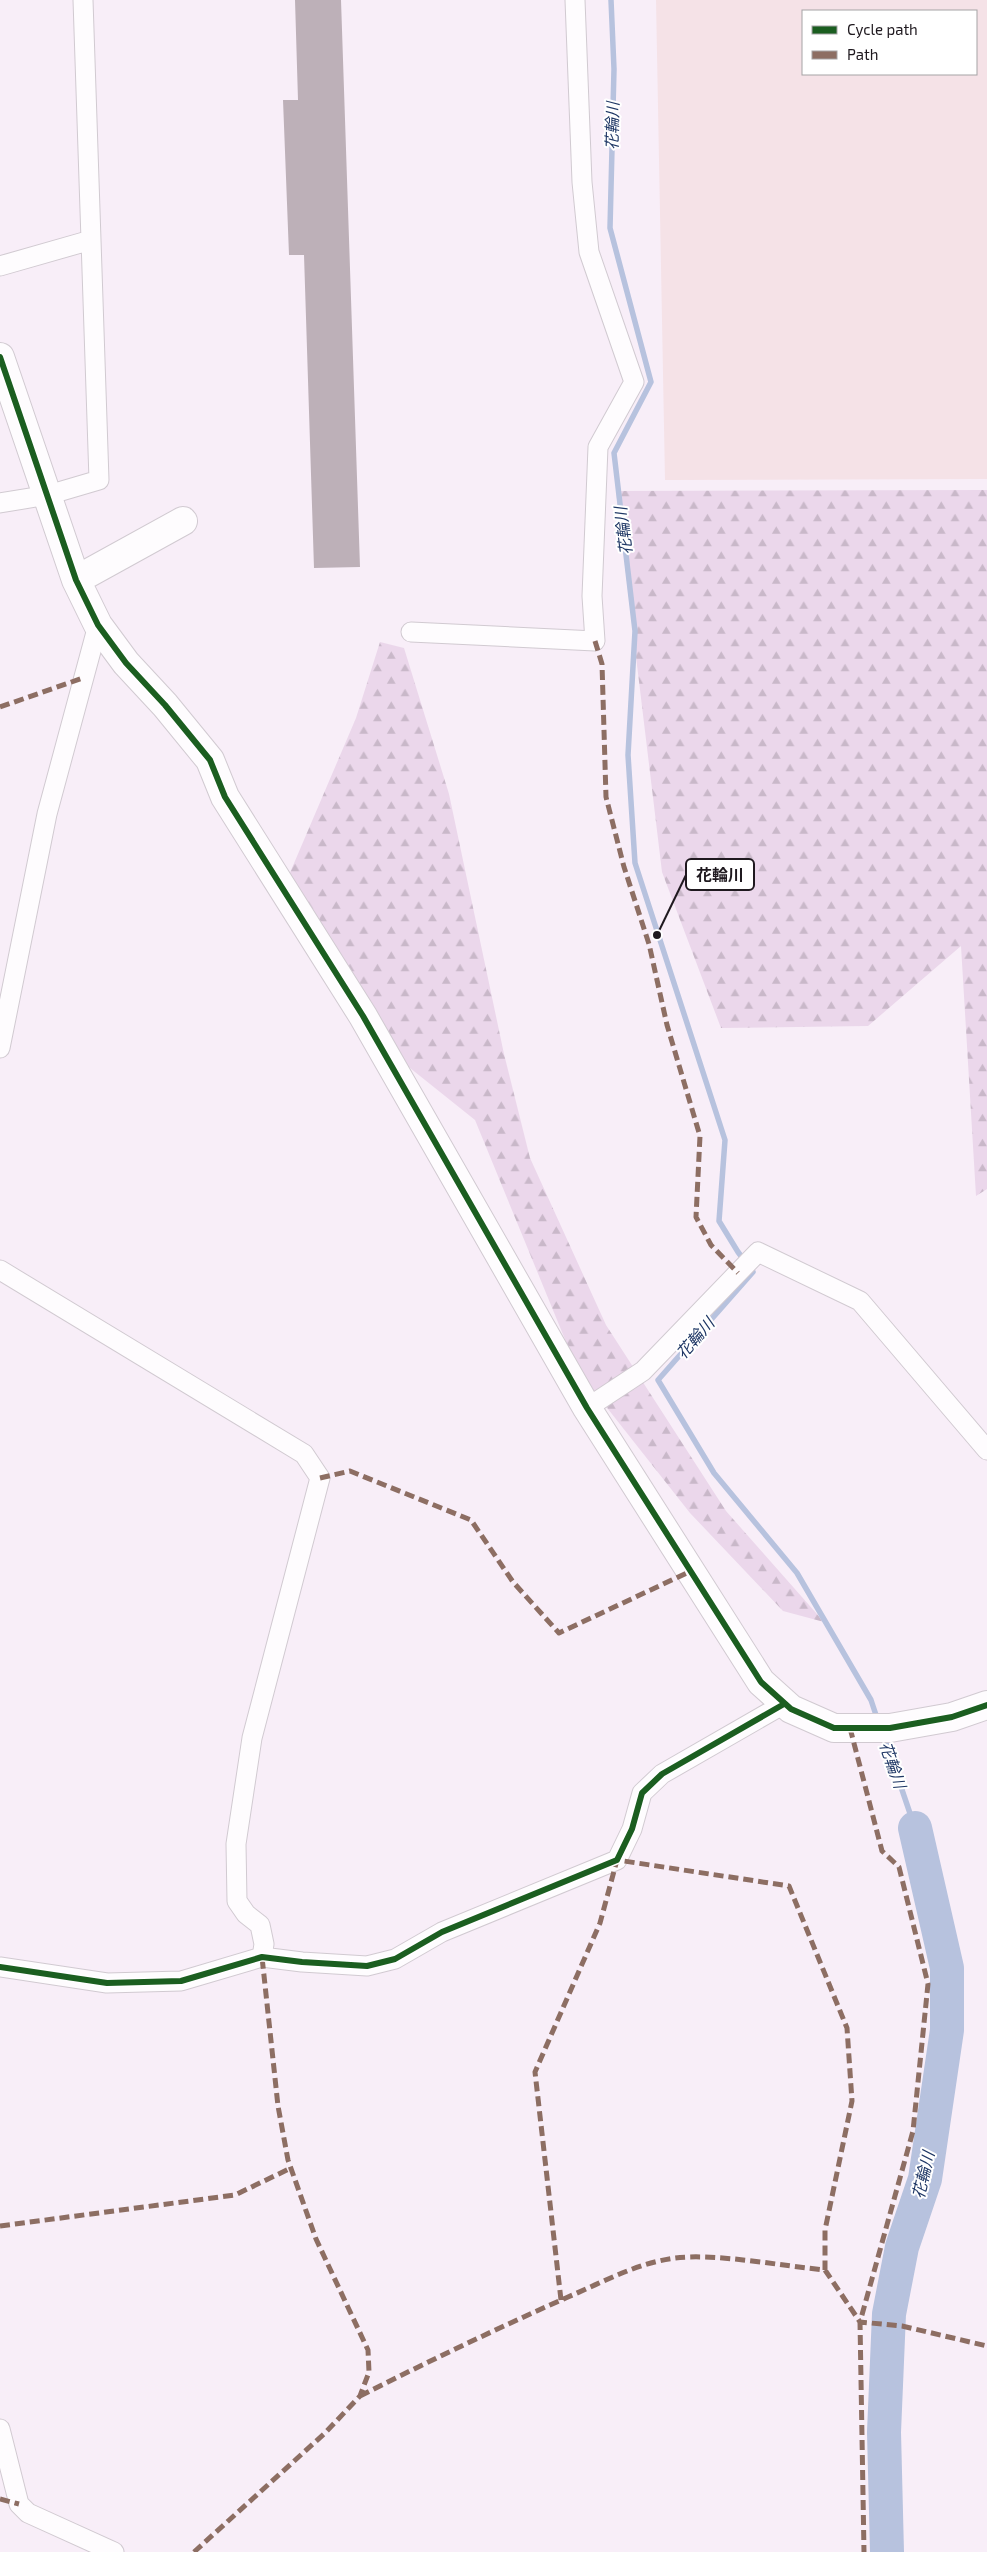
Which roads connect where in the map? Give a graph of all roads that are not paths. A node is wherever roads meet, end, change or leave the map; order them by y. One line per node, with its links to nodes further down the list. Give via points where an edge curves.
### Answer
1 (83, 0): 3 (street)
2 (575, 0): 11 (street, via 582,182 589,252 634,382 598,446 592,596 595,641)
3 (91, 240): 4 (street); 6 (street, via 100,480)
4 (0, 266)
5 (0, 357): 6 (street)
6 (48, 494): 7 (street); 9 (street)
7 (0, 502)
8 (183, 521): 9 (street)
9 (76, 580): 10 (street)
10 (98, 625): 12 (street, via 48,814); 14 (street, via 126,663 210,760 225,797 363,1016)
11 (411, 632)
12 (0, 1048)
13 (0, 1270): 18 (street, via 304,1454 320,1478 252,1738 236,1844 237,1901 260,1925 264,1944)
14 (588, 1408): 15 (street, via 643,1371 758,1252 860,1301); 16 (street, via 761,1682)
15 (987, 1450)
16 (784, 1704): 17 (street, via 834,1728 890,1728 952,1717); 18 (street, via 662,1774 642,1793 618,1860 600,1870 442,1932 395,1959 367,1966)
17 (987, 1705)
18 (262, 1957): 19 (street, via 181,1981 107,1983)
19 (0, 1967)
20 (0, 2429): 21 (street, via 19,2504 28,2513)
21 (114, 2552)

